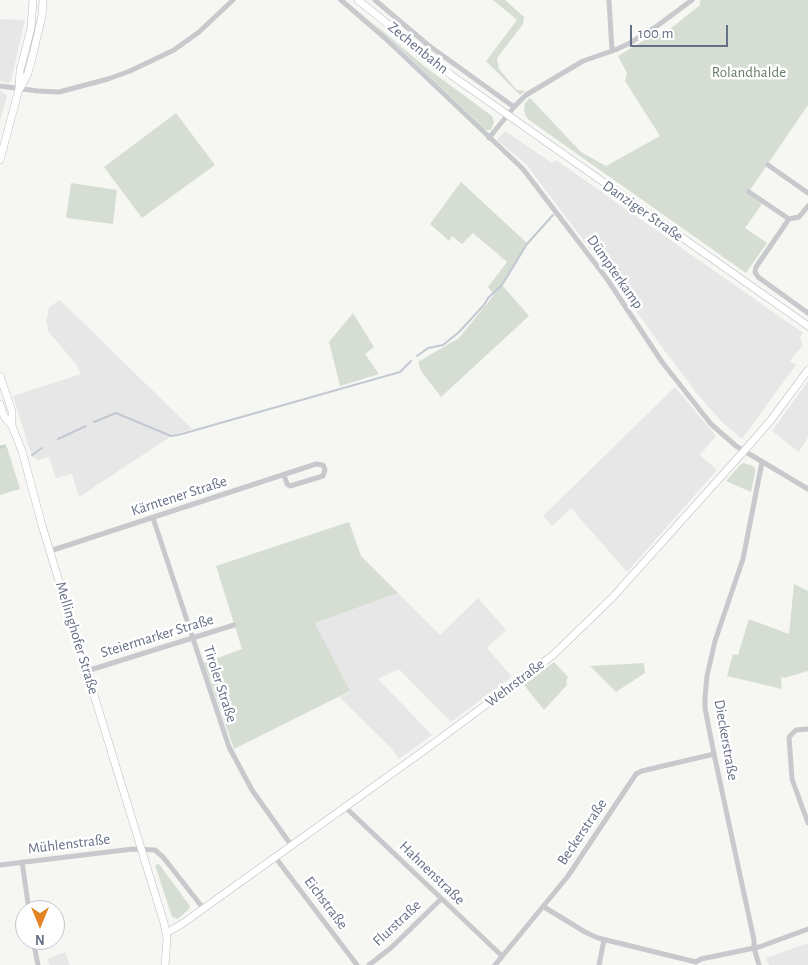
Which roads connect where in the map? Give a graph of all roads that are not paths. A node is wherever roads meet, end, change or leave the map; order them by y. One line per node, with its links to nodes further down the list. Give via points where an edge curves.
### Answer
1 (33, 0): 11 (main road)
2 (43, 0): 11 (main road, via 28,73)
3 (233, 0): 11 (street, via 174,50 130,71 59,92)
4 (341, 0): 15 (street, Dümpterkamp)
5 (358, 0): 12 (main road, Zechenbahn)
6 (375, 0): 13 (street, Zechenbahn, via 428,45)
7 (608, 0): 9 (street)
8 (692, 0): 9 (street, via 642,36)
9 (612, 51): 13 (street, via 583,61 526,95)
10 (0, 86): 11 (street)
11 (19, 90): 16 (main road)
12 (478, 95): 14 (main road, Danziger Straße)
13 (514, 107): 14 (street)
14 (507, 115): 15 (street); 23 (main road, Danziger Straße)
15 (489, 138): 28 (street, Dümpterkamp, via 529,176 608,279 684,391 720,433)
16 (0, 160)
17 (768, 165): 19 (street)
18 (749, 192): 21 (street)
19 (808, 193)
20 (808, 206): 21 (street, via 799,217)
21 (789, 219): 22 (street, via 755,272 758,278)
22 (808, 313)
23 (808, 326)
24 (808, 370): 28 (main road, Wehrstraße)
25 (0, 376): 27 (main road, Mellinghofer Straße, via 12,411)
26 (0, 404): 27 (main road, Mellinghofer Straße)
27 (12, 426): 33 (main road, Mellinghofer Straße)
28 (744, 451): 29 (street, Dümpterkamp); 39 (main road, Wehrstraße, via 612,598 560,648)
29 (762, 462): 31 (street, Dümpterkamp); 38 (street, Dieckerstraße, via 743,559 715,641 707,676 705,708)
30 (284, 475): 30 (street, Kärntener Straße, via 316,464 324,466 325,472 323,476 290,486); 32 (street, Kärntener Straße)
31 (808, 489)
32 (154, 518): 33 (street, Kärntener Straße); 35 (street, Tiroler Straße)
33 (50, 551): 36 (main road, Mellinghofer Straße)
34 (234, 625): 35 (street, Steiermarker Straße)
35 (192, 638): 36 (street, Steiermarker Straße); 41 (street, Tiroler Straße, via 232,755)
36 (87, 671): 42 (main road, Mellinghofer Straße)
37 (808, 729): 40 (street, via 794,731 790,735 790,745 792,779)
38 (714, 754): 48 (street, Beckerstraße, via 636,774); 53 (street, Dieckerstraße)
39 (344, 806): 41 (main road, Wehrstraße); 46 (street, Hahnenstraße)
40 (808, 823)
41 (291, 845): 43 (main road, Wehrstraße)
42 (142, 849): 44 (street, Mühlenstraße); 49 (street, via 159,852); 51 (main road, Mellinghofer Straße)
43 (275, 857): 49 (main road, Wehrstraße); 59 (street, Eichstraße)
44 (22, 862): 45 (street, Mühlenstraße); 47 (street)
45 (0, 865)
46 (441, 899): 55 (street, Hahnenstraße); 60 (street, Flurstraße)
47 (27, 900)
48 (544, 907): 52 (street); 55 (street, Beckerstraße)
49 (203, 908): 51 (main road, Wehrstraße)
50 (808, 929): 53 (street)
51 (166, 933): 58 (main road, Mellinghofer Straße)
52 (604, 940): 56 (street); 62 (street)
53 (754, 948): 56 (street, via 701,959); 63 (street, Dieckerstraße)
54 (35, 950): 57 (street)
55 (502, 956): 61 (street, Beckerstraße)
56 (696, 963)
57 (38, 965)
58 (164, 965)
59 (357, 965)
60 (369, 965)
61 (495, 965)
62 (599, 965)
63 (759, 965)

